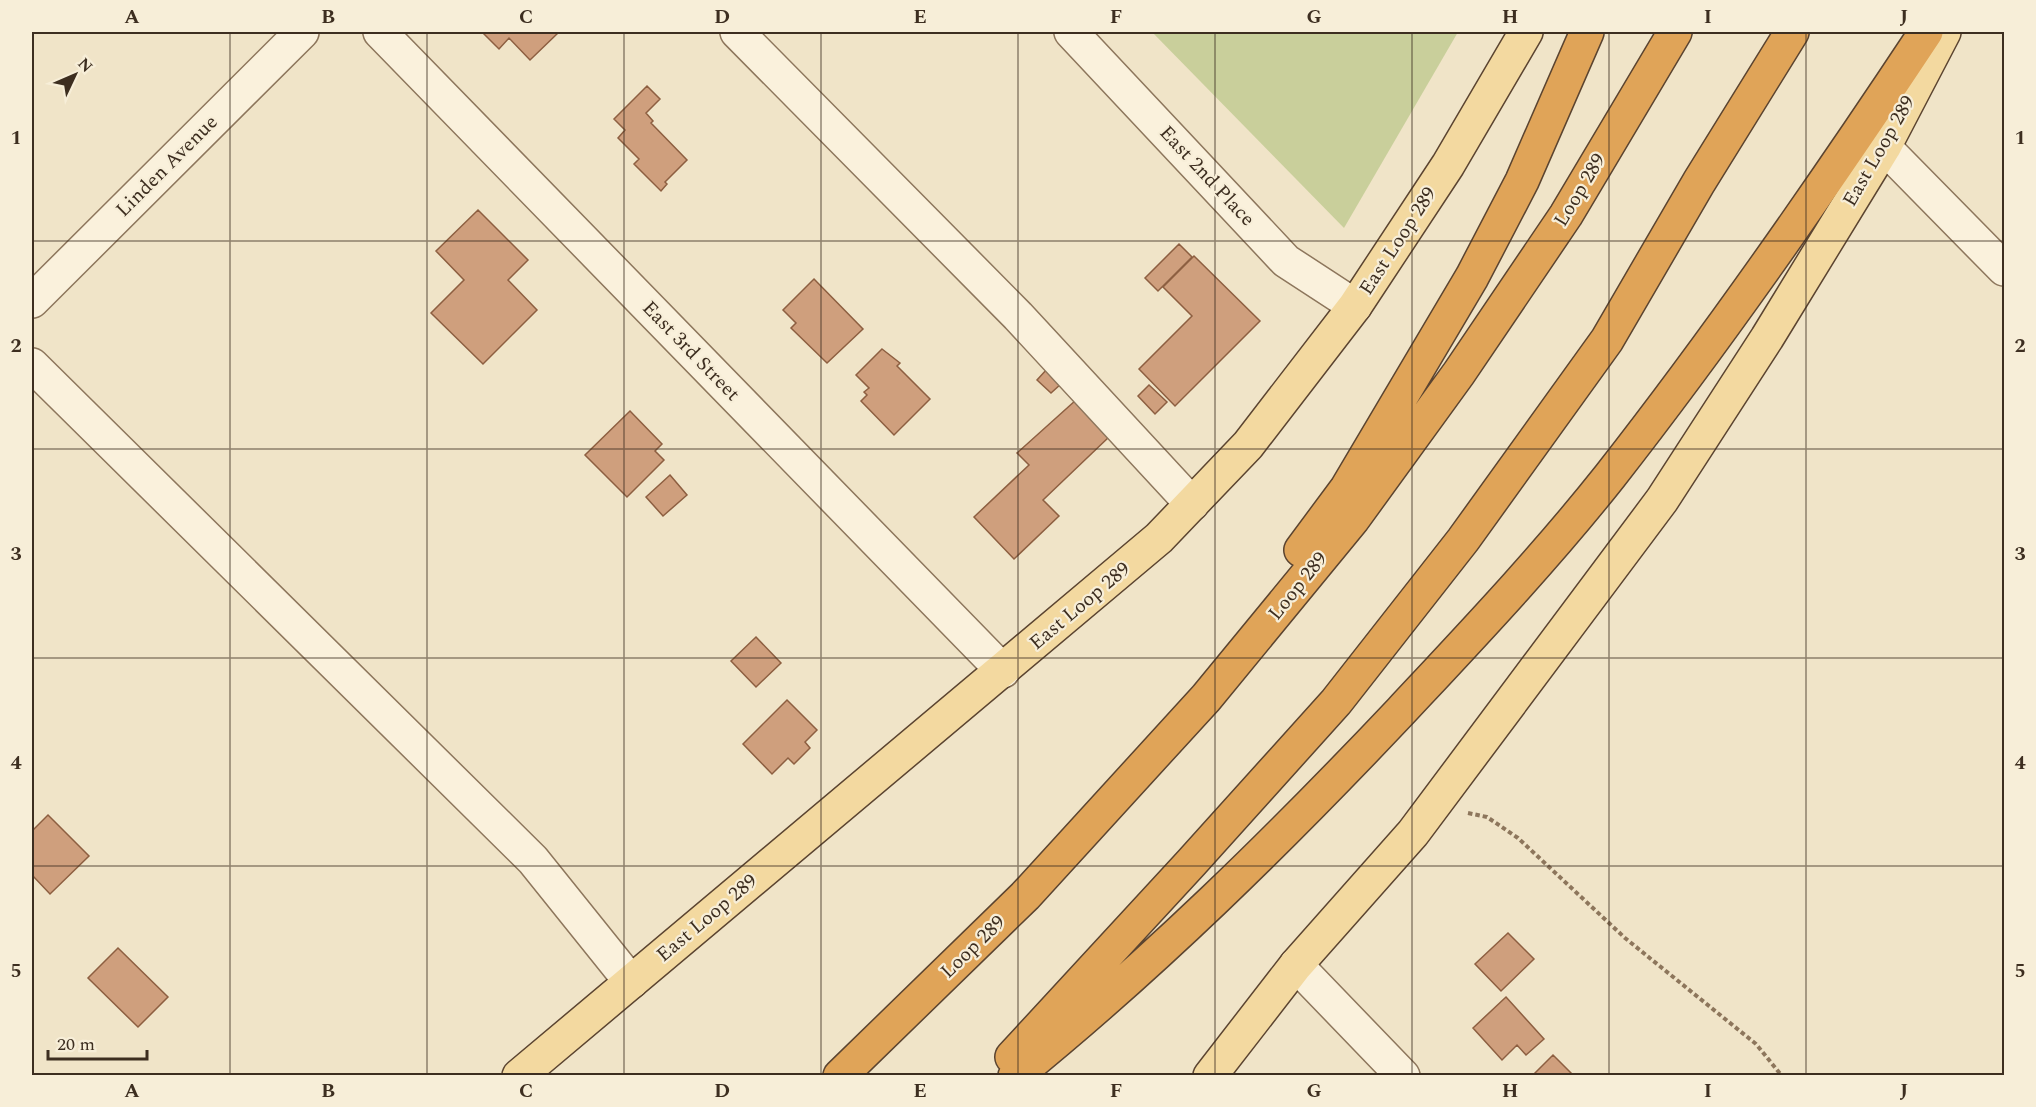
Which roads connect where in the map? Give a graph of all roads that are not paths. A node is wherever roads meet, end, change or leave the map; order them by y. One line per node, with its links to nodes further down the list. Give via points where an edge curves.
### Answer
1 (302, 32): 13 (street, Linden Avenue)
2 (380, 32): 17 (street, East 3rd Street)
3 (737, 32): 16 (street, via 1018,316)
4 (1071, 32): 14 (street, East 2nd Place, via 1286,261)
5 (1526, 32): 14 (main road, East Loop 289, via 1448,165)
6 (1587, 32): 18 (highway, via 1522,181 1472,278 1347,488 1191,696)
7 (1675, 32): 18 (highway, Loop 289, via 1566,215 1460,373 1353,519 1206,698)
8 (1792, 32): 23 (highway, via 1607,340 1463,540 1336,702)
9 (1926, 32): 24 (highway, via 1826,184 1716,335 1608,478 1490,616 1318,799 1093,1013)
10 (1944, 32): 11 (main road, East Loop 289)
11 (1884, 147): 12 (street); 19 (main road, East Loop 289, via 1662,500 1413,833)
12 (2004, 269)
13 (32, 301)
14 (1355, 306): 16 (main road, East Loop 289, via 1248,445)
15 (32, 365): 20 (street, via 533,860)
16 (1192, 504): 17 (main road, East Loop 289, via 1159,538)
17 (1003, 671): 20 (main road, East Loop 289)
18 (1025, 896): 22 (highway, Loop 289)
19 (1296, 965): 25 (main road, East Loop 289); 26 (street)
20 (631, 982): 21 (main road, East Loop 289)
21 (519, 1076)
22 (840, 1076)
23 (994, 1076)
24 (1015, 1076)
25 (1210, 1076)
26 (1403, 1076)

